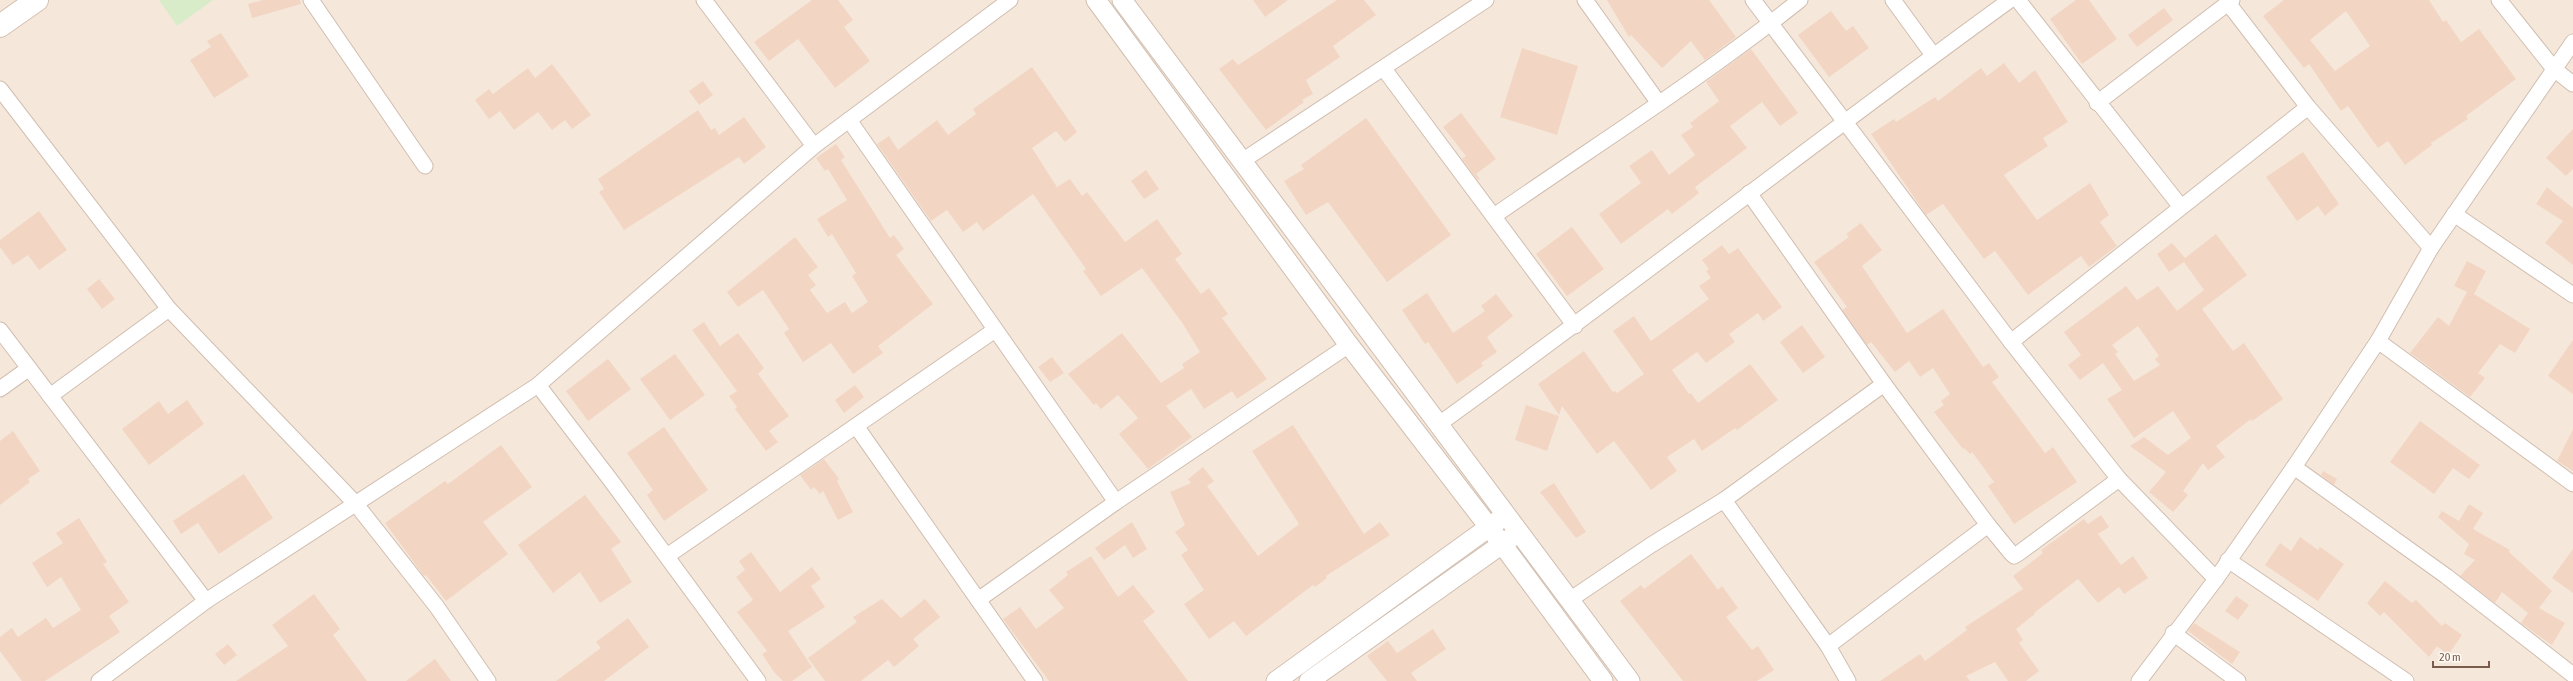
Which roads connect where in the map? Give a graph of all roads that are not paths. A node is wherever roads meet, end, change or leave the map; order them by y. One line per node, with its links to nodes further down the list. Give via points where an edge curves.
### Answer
1 (37, 0): 17 (main road)
2 (311, 0): 31 (street)
3 (704, 0): 29 (street)
4 (1010, 0): 27 (street)
5 (1096, 0): 44 (street)
6 (1122, 0): 30 (street)
7 (1486, 0): 20 (street)
8 (1585, 0): 24 (street)
9 (1752, 0): 16 (street)
10 (1800, 0): 16 (street)
11 (1893, 0): 19 (street)
12 (2010, 0): 19 (street)
13 (2018, 0): 25 (street)
14 (2499, 0): 21 (street)
15 (2230, 2): 25 (street); 26 (street)
16 (1770, 23): 24 (street, via 1688,85); 28 (street)
17 (0, 26)
18 (2573, 42): 21 (street)
19 (1933, 56): 28 (street)
20 (1384, 69): 30 (street); 35 (street)
21 (2554, 69): 22 (street); 34 (street)
22 (2573, 84)
23 (0, 89): 38 (street)
24 (1658, 102): 35 (street)
25 (2097, 103): 33 (street)
26 (2308, 107): 33 (street); 36 (street)
27 (849, 120): 29 (street); 41 (street)
28 (1844, 121): 32 (street); 43 (street)
29 (814, 146): 47 (street)
30 (1242, 161): 50 (street)
31 (425, 166)
32 (1750, 193): 39 (street); 46 (street)
33 (2181, 207): 43 (street)
34 (2454, 214): 36 (street); 37 (street)
35 (1494, 216): 39 (street)
36 (2431, 248): 42 (street)
37 (2573, 296)
38 (169, 309): 49 (street); 57 (street)
39 (1575, 326): 50 (street)
40 (0, 330): 45 (street)
41 (995, 330): 51 (street); 56 (street)
42 (2378, 341): 52 (street); 54 (street)
43 (2011, 342): 53 (street)
44 (1349, 345): 56 (street); 60 (street)
45 (28, 368): 48 (street); 49 (street)
46 (1884, 384): 55 (street); 59 (street)
47 (538, 385): 57 (street); 63 (street)
48 (0, 389)
49 (50, 396): 68 (street)
50 (1440, 424): 58 (street)
51 (856, 426): 63 (street); 67 (street)
52 (2294, 468): 64 (street); 71 (street, via 2446,576)
53 (2119, 479): 59 (street, via 2014,556); 65 (street)
54 (2573, 484)
55 (1724, 500): 66 (street); 70 (street)
56 (1116, 502): 67 (street)
57 (355, 503): 68 (street); 73 (street, via 437,607)
58 (1507, 514): 60 (street); 61 (street)
59 (1988, 525): 70 (street)
60 (1489, 527): 62 (street); 76 (street)
61 (1520, 532): 62 (street); 66 (street)
62 (1502, 544): 77 (street); 78 (street)
63 (666, 556): 74 (street)
64 (2228, 560): 65 (street); 83 (street)
65 (2216, 579): 69 (street)
66 (1571, 599): 79 (street)
67 (978, 600): 75 (street)
68 (206, 601): 72 (street)
69 (2173, 633): 81 (street); 82 (street)
70 (1828, 646): 80 (street)
71 (2573, 675)
72 (99, 681)
73 (488, 681)
74 (758, 681)
75 (1035, 681)
76 (1276, 681)
77 (1309, 681)
78 (1604, 681)
79 (1630, 681)
80 (1848, 681)
81 (2138, 681)
82 (2238, 681)
83 (2406, 681)

